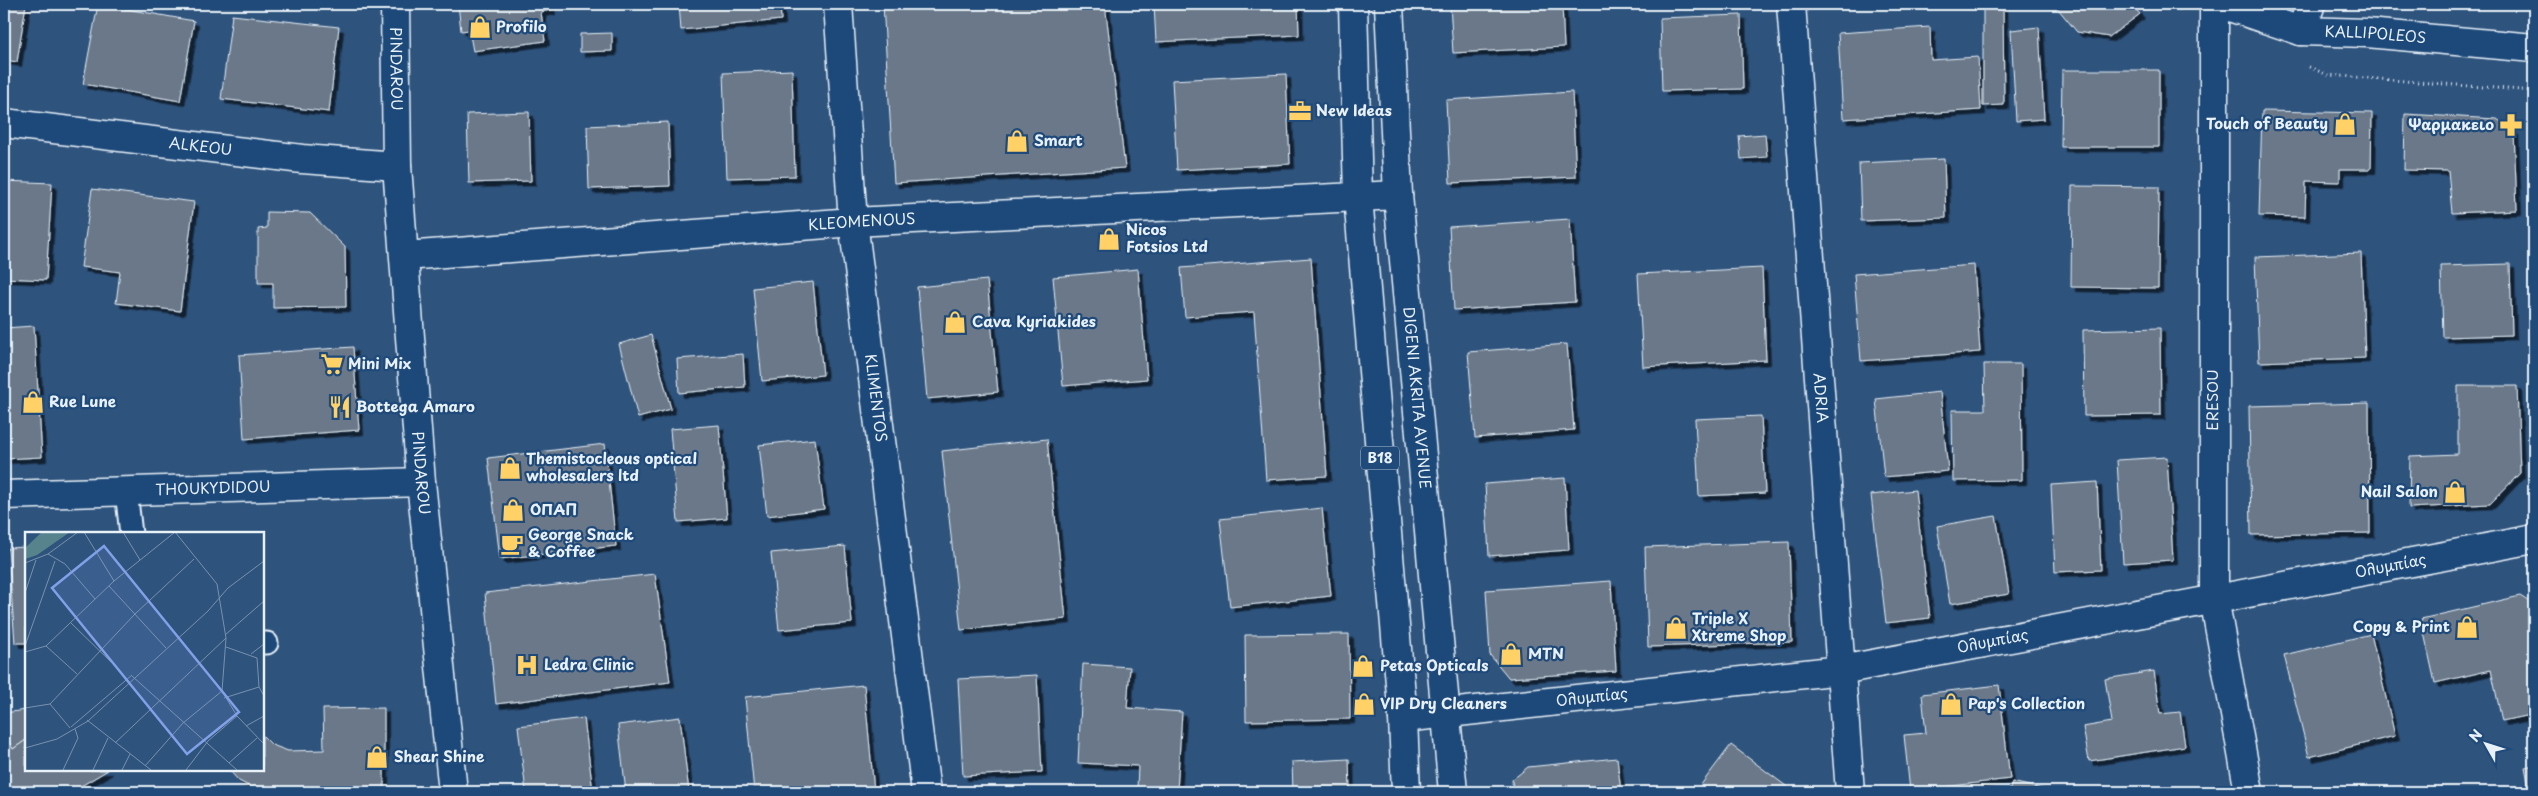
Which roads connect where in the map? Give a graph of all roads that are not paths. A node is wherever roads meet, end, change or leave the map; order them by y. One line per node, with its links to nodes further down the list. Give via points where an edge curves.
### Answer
1 (395, 4): 13 (street, PINDAROU)
2 (838, 4): 17 (street, KLIMENTOS)
3 (1353, 4): 12 (street, B18)
4 (1389, 4): 14 (street, DIGENI AKRITA AVENUE)
5 (1791, 4): 25 (street, ADRIA)
6 (2214, 4): 24 (street, ERESOU)
7 (2221, 4): 9 (street, KALLIPOLEOS)
8 (2311, 4): 9 (street)
9 (2301, 31): 10 (street, KALLIPOLEOS, via 2367,33)
10 (2534, 48)
11 (4, 123): 13 (street, ALKEOU, via 284,157)
12 (1357, 159): 15 (street, B18); 16 (street, via 1343,179)
13 (397, 166): 18 (street, PINDAROU)
14 (1398, 195): 15 (street, KLEOMENOUS); 26 (street, DIGENI AKRITA AVENUE)
15 (1358, 197): 16 (street, KLEOMENOUS); 27 (street, B18)
16 (1317, 200): 17 (street, KLEOMENOUS)
17 (853, 222): 18 (street, KLEOMENOUS); 29 (street, KLIMENTOS)
18 (405, 256): 19 (street, PINDAROU)
19 (421, 482): 20 (street, THOUKYDIDOU); 28 (street, PINDAROU)
20 (126, 491): 21 (street, THOUKYDIDOU); 22 (lane)
21 (4, 495)
22 (131, 532)
23 (2534, 538): 24 (street, Ολυμπίας)
24 (2214, 598): 25 (street, Ολυμπίας); 33 (street, ERESOU)
25 (1841, 670): 26 (street, Ολυμπίας); 32 (street, ADRIA)
26 (1447, 714): 27 (street, Ολυμπίας); 31 (street, DIGENI AKRITA AVENUE)
27 (1403, 718): 30 (street, B18)
28 (454, 792)
29 (926, 792)
30 (1406, 792)
31 (1453, 792)
32 (1850, 792)
33 (2249, 792)

